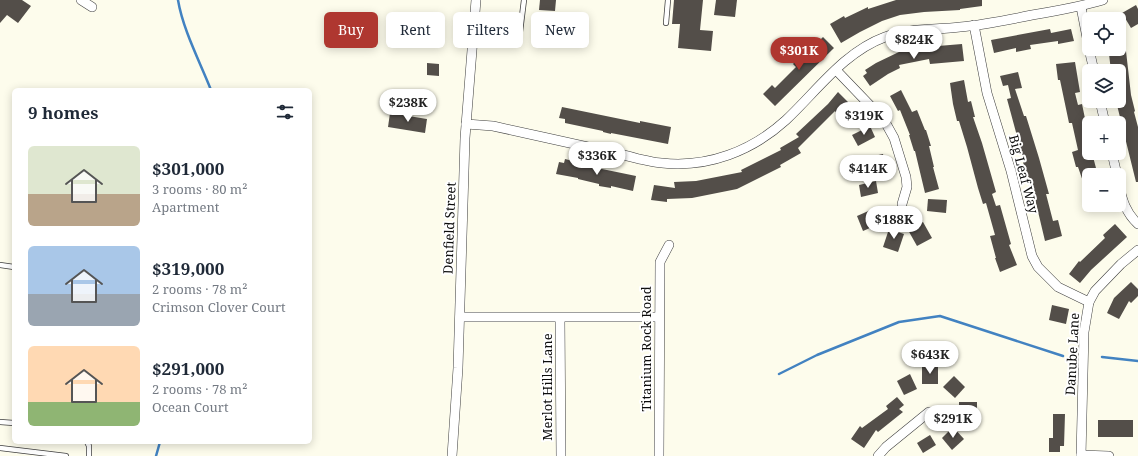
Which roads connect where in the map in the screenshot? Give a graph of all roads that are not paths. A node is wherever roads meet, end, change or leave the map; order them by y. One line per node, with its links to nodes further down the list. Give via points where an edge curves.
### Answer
1 (81, 0): 6 (street)
2 (476, 0): 13 (street, Denfield Street)
3 (524, 0): 8 (lane)
4 (668, 0): 10 (lane)
5 (1103, 0): 7 (street)
6 (92, 7)
7 (1081, 7): 9 (street); 11 (street)
8 (522, 12)
9 (1082, 12)
10 (666, 23)
11 (974, 26): 12 (street, via 899,33 862,48); 21 (street, Big Leaf Way, via 987,93 1011,171 1032,256 1038,267 1058,287)
12 (836, 70): 13 (street, via 771,133 734,154 700,162 661,164 493,126); 14 (street, via 884,120 894,138 906,177 907,188)
13 (466, 124): 22 (street, Denfield Street)
14 (902, 204)
15 (1126, 209): 16 (street)
16 (1138, 224)
17 (669, 245): 23 (street, Titanium Rock Road, via 660,262)
18 (1138, 250): 21 (street, Danube Lane, via 1111,275)
19 (0, 265): 20 (lane)
20 (12, 267)
21 (1089, 302): 36 (street, Danube Lane, via 1084,332)
22 (460, 317): 24 (street); 32 (street, Denfield Street)
23 (659, 317): 24 (street); 34 (street, Titanium Rock Road)
24 (560, 318): 33 (street, Merlot Hills Lane)
25 (929, 412): 35 (street)
26 (0, 422): 27 (lane)
27 (12, 423)
28 (88, 444): 31 (lane)
29 (0, 448): 30 (lane)
30 (66, 456)
31 (89, 456)
32 (452, 456)
33 (560, 456)
34 (659, 456)
35 (878, 456)
36 (1081, 456): 37 (street)
37 (1109, 456)

